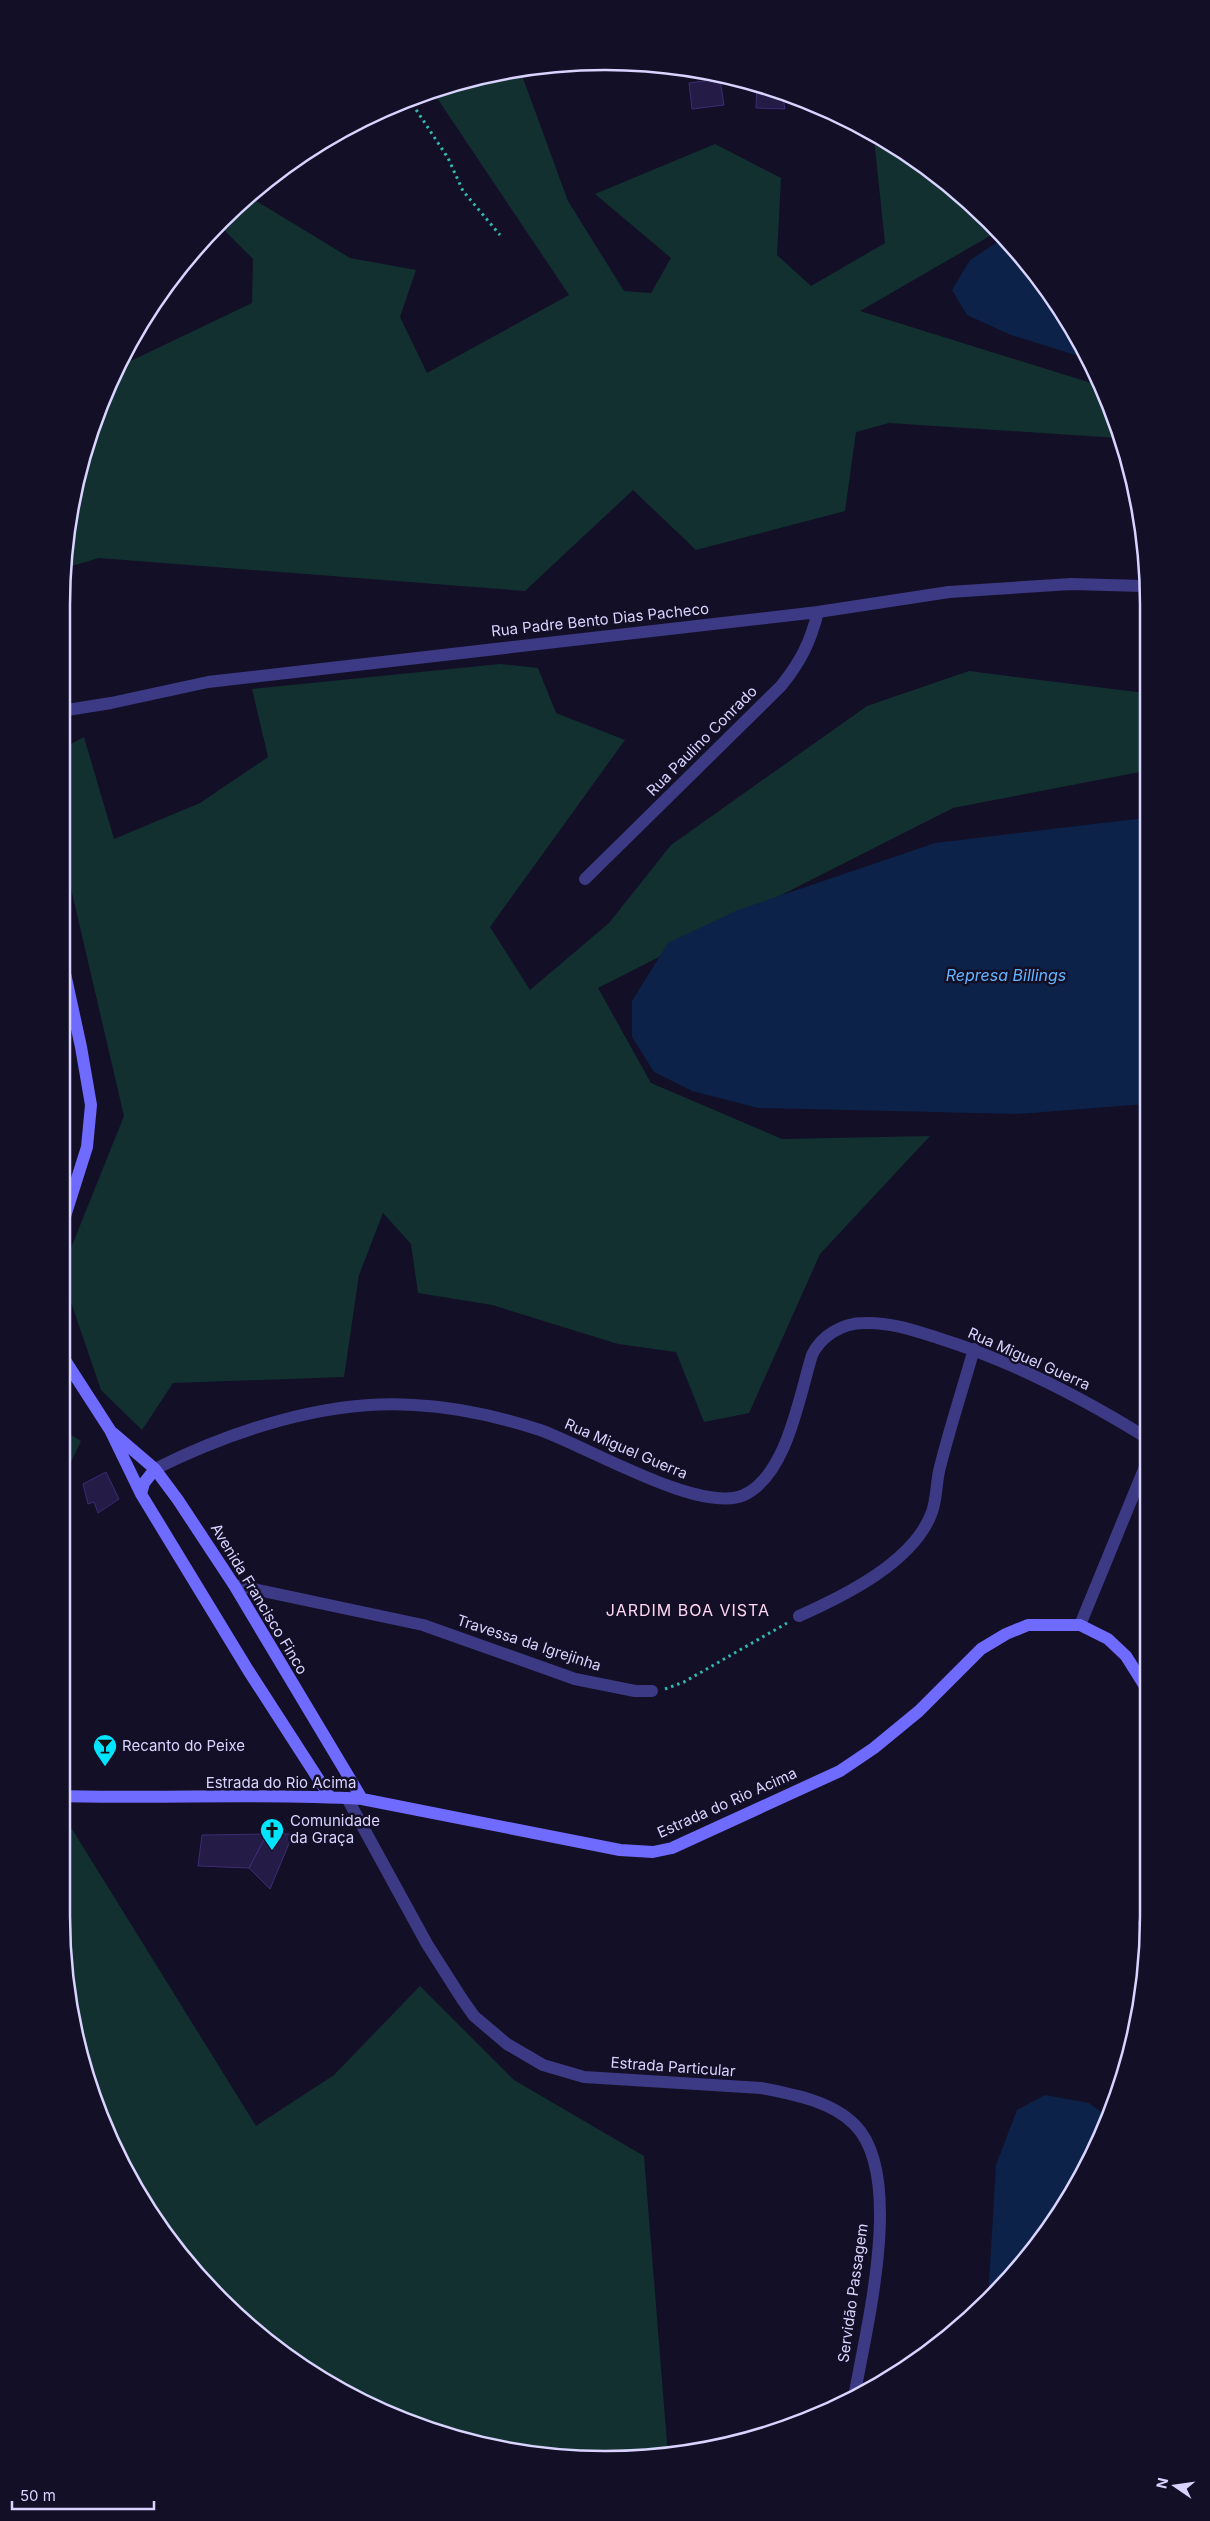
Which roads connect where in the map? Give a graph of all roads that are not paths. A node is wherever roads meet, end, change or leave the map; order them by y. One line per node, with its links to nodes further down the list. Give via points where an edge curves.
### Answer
1 (1139, 586): 2 (street, Rua Padre Bento Dias Pacheco, via 1072,584 948,592)
2 (818, 612): 3 (street, Rua Padre Bento Dias Pacheco, via 208,682); 4 (street, Rua Paulino Conrado, via 801,661 781,686)
3 (70, 710)
4 (585, 879)
5 (70, 996): 6 (street, via 91,1105 87,1147)
6 (70, 1201)
7 (974, 1349): 10 (street, Rua Miguel Guerra, via 1057,1387); 11 (street, Rua Miguel Guerra, via 886,1324 862,1322 846,1325 831,1333 817,1344 812,1355 783,1452 772,1472 744,1495 732,1498 703,1497 665,1486 538,1430 484,1415 414,1405 358,1406 286,1419 238,1432); 15 (street, via 940,1468 932,1512 923,1528 904,1552 872,1579 837,1600)
8 (70, 1368): 9 (street, Avenida Francisco Finco)
9 (110, 1430): 11 (street, Avenida Francisco Finco); 13 (street, Avenida Francisco Finco)
10 (1140, 1434)
11 (155, 1468): 13 (street, via 144,1483); 14 (street, Avenida Francisco Finco)
12 (1140, 1479): 16 (street)
13 (141, 1494): 20 (street, Avenida Francisco Finco)
14 (234, 1585): 18 (street, Travessa da Igrejinha, via 423,1625 576,1678 635,1691); 22 (street, Avenida Francisco Finco)
15 (799, 1616)
16 (1080, 1625): 17 (street, Estrada do Rio Acima, via 1115,1645); 22 (street, Estrada do Rio Acima, via 1028,1625 1006,1634 982,1649 919,1711 840,1771 672,1848 654,1852 620,1850)
17 (1140, 1677)
18 (652, 1691)
19 (70, 1796): 20 (street, Estrada do Rio Acima)
20 (330, 1797): 21 (street, Estrada do Rio Acima)
21 (347, 1798): 22 (street, Estrada do Rio Acima); 23 (street, Estrada Particular, via 458,1994 474,2016 507,2044 543,2065 584,2078 761,2088 796,2096)
22 (362, 1799)
23 (842, 2114): 24 (street, Servidão Passagem, via 866,2140 879,2187 881,2235)
24 (856, 2388)

